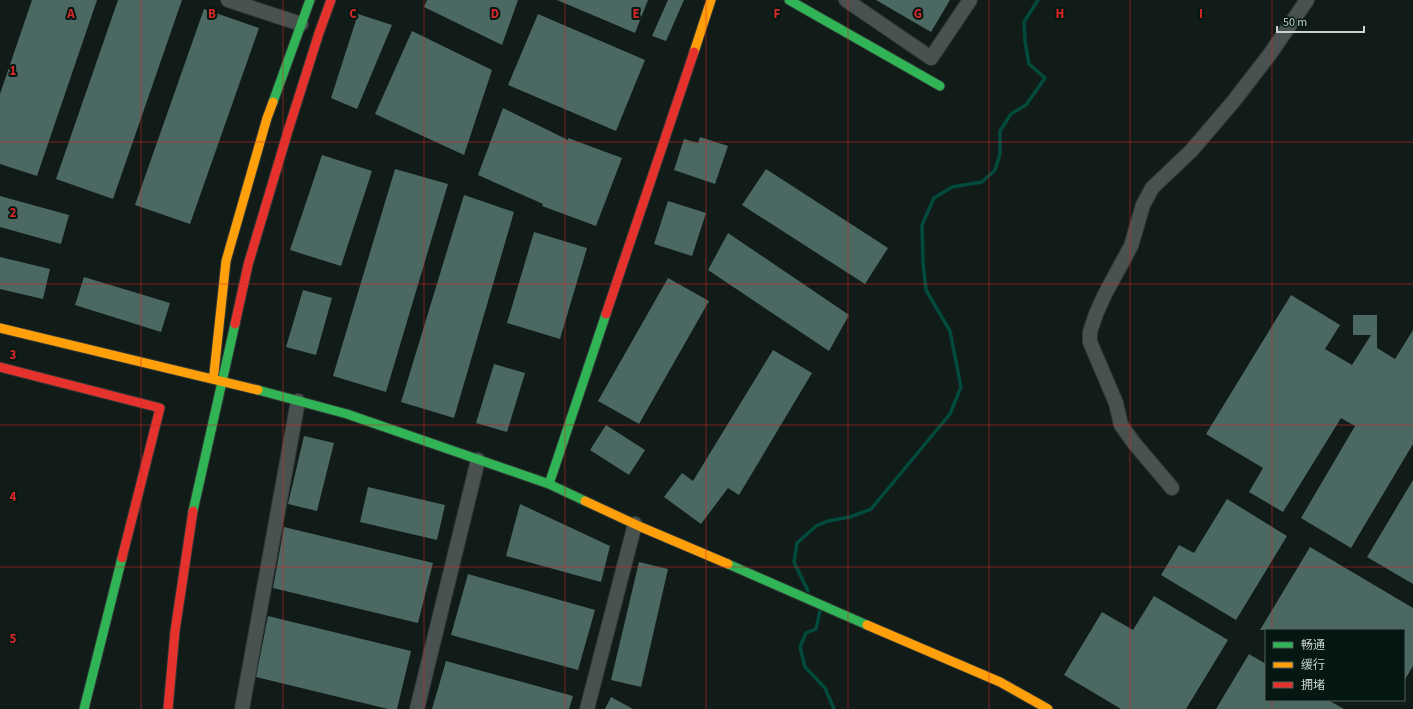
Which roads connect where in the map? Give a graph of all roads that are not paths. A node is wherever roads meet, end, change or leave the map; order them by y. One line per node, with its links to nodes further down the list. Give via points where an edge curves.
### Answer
1 (228, 0): 9 (street)
2 (310, 0): 9 (street)
3 (331, 0): 13 (street, via 290,123 248,265)
4 (711, 0): 18 (street)
5 (789, 0): 10 (street)
6 (846, 0): 7 (street, via 932,58)
7 (970, 0)
8 (1307, 0): 19 (street, via 1233,102 1191,151 1152,188 1143,205 1131,246 1105,294 1090,332 1090,342 1116,403 1121,425)
9 (301, 24): 14 (street, via 267,118 226,261)
10 (940, 86)
11 (0, 328): 14 (street)
12 (0, 367): 21 (street, via 160,408)
13 (223, 381): 14 (street); 15 (street); 23 (street, via 193,508 175,631)
14 (212, 383)
15 (298, 401): 17 (street, via 347,414); 24 (street)
16 (200, 439): 22 (street, via 185,507 166,630)
17 (478, 460): 18 (street); 25 (street)
18 (549, 484): 20 (street)
19 (1172, 488)
20 (635, 524): 26 (street); 27 (street, via 1000,682)
21 (84, 709)
22 (159, 709)
23 (168, 709)
24 (242, 709)
25 (417, 709)
26 (587, 709)
27 (1048, 709)

